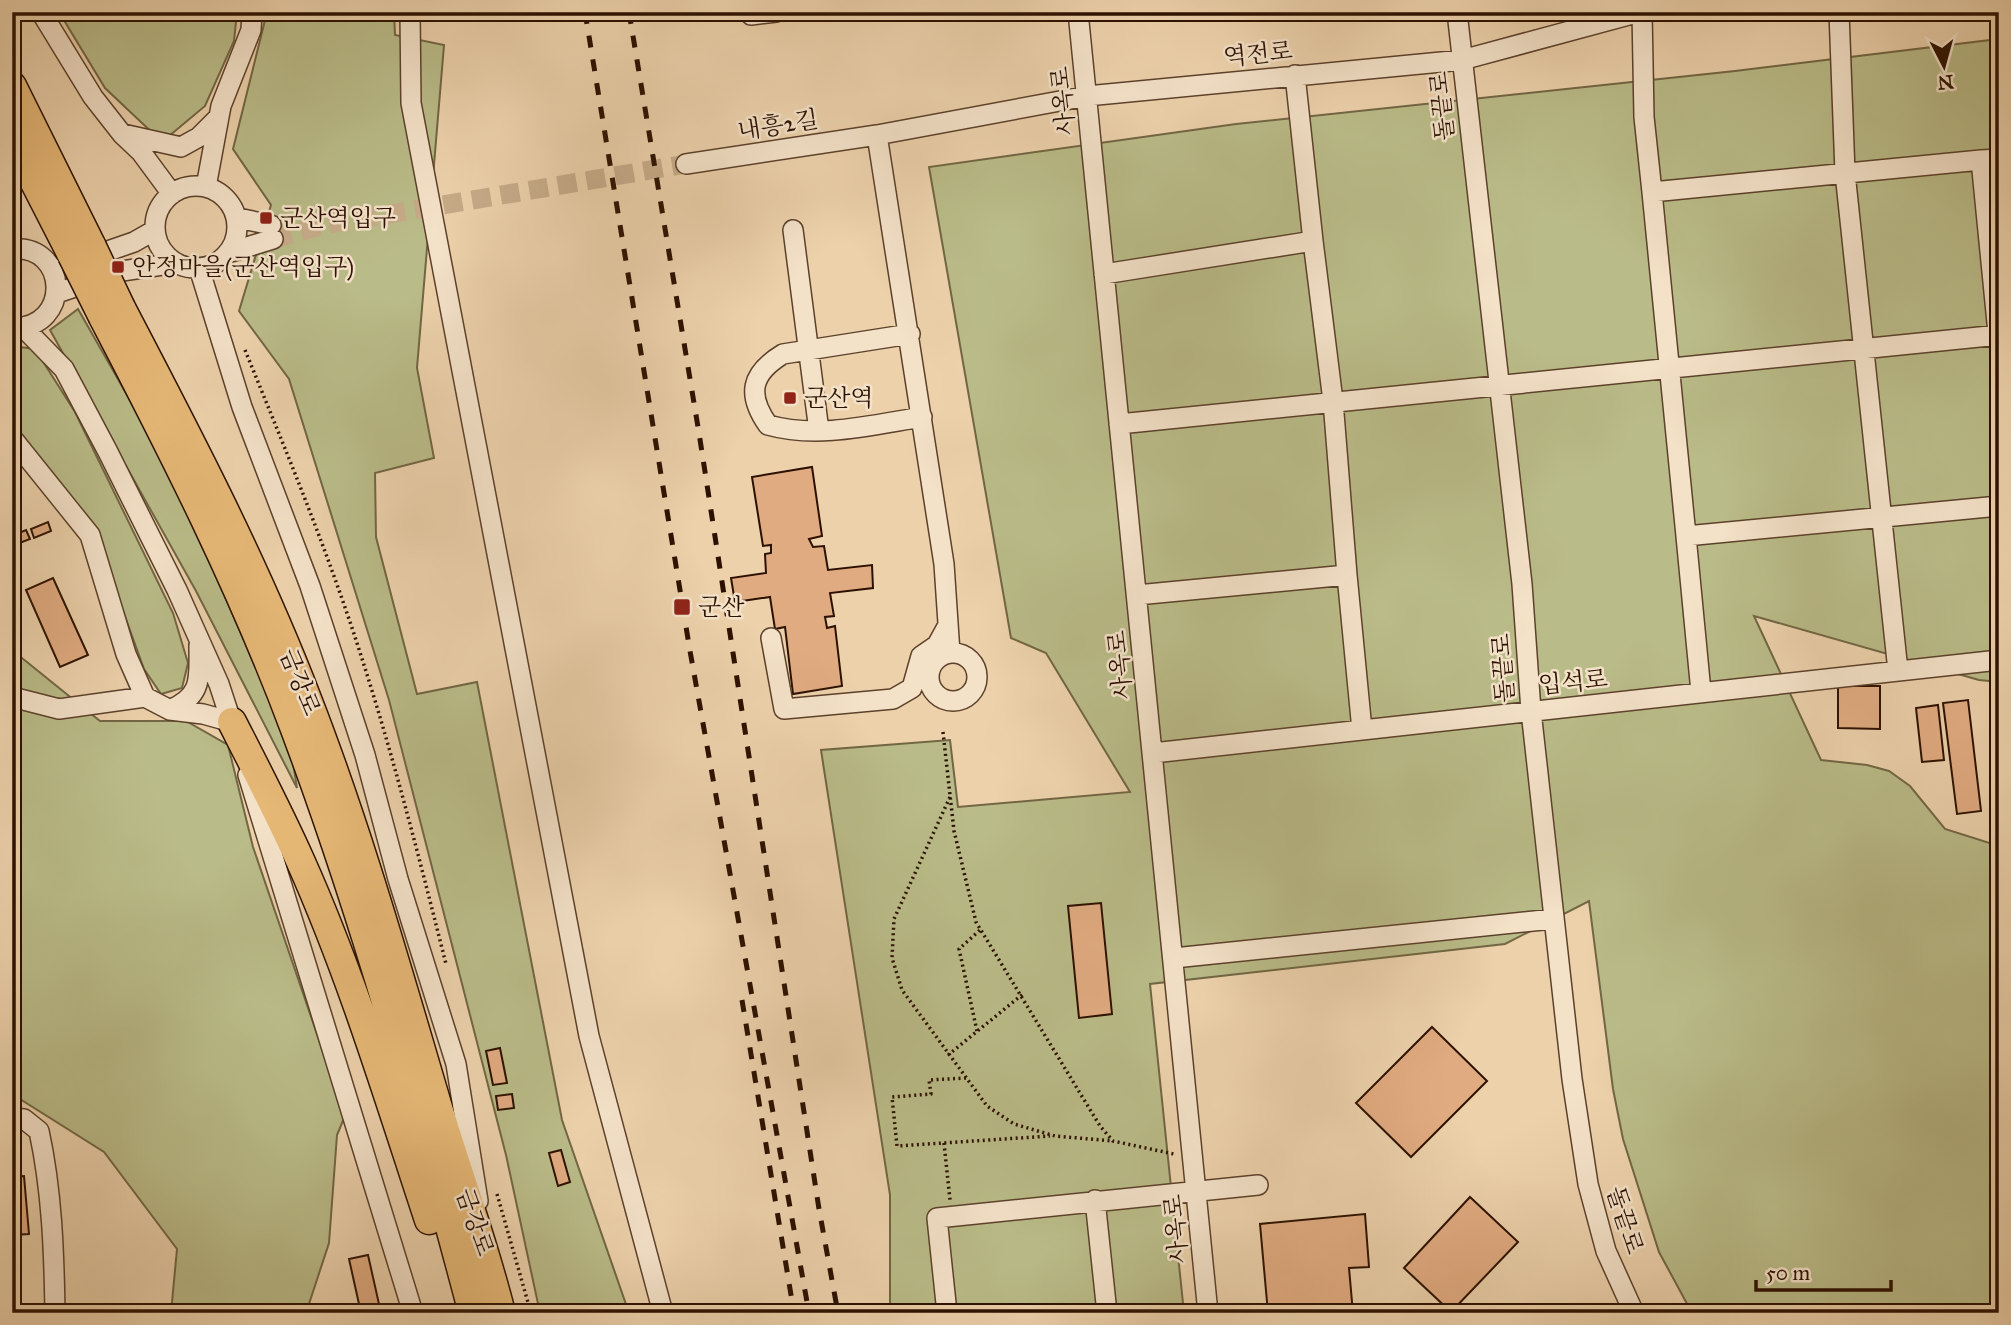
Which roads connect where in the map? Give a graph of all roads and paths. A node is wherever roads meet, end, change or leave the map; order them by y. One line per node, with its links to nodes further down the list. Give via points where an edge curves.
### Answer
1 (41, 12): 15 (street, via 93,97)
2 (252, 12): 14 (street, via 251,30)
3 (410, 12): 92 (street, via 411,103 589,1036)
4 (751, 12): 5 (street)
5 (776, 12)
6 (1078, 12): 13 (street, 사옥로)
7 (1457, 12): 10 (street, 돌끝로)
8 (1641, 12): 10 (street, 역전로); 22 (street)
9 (1839, 12): 20 (street)
10 (1462, 60): 11 (street, 역전로); 43 (street, 돌끝로)
11 (1295, 75): 13 (street, 역전로); 27 (street)
12 (12, 86): 30 (highway, 금강로)
13 (1087, 96): 16 (street, 역전로); 33 (street, 사옥로)
14 (218, 118): 15 (street, via 180,147); 21 (street)
15 (122, 134): 23 (street)
16 (877, 135): 19 (street, 내흥2길); 37 (street)
17 (12, 138): 30 (highway, 금강로)
18 (1990, 159): 20 (street); 38 (street)
19 (687, 164)
20 (1845, 173): 22 (street); 40 (street)
21 (206, 187): 23 (street); 24 (street, via 223,195)
22 (1652, 192): 42 (street)
23 (172, 194): 25 (street, via 161,202)
24 (238, 218): 29 (street); 29 (street, via 272,232)
25 (155, 230): 30 (street, via 134,242); 31 (street, via 158,243)
26 (793, 230): 41 (street)
27 (1313, 242): 33 (street); 44 (street)
28 (12, 249): 30 (street)
29 (231, 252): 32 (street, via 215,265)
30 (71, 256): 34 (street); 35 (highway, 금강로, bridge)
31 (176, 263): 32 (street); 34 (street, via 122,271)
32 (199, 268): 86 (street, via 242,407 340,677 456,1065)
33 (1104, 274): 46 (street, 사옥로)
34 (57, 293): 36 (street, via 46,315)
35 (112, 312): 86 (highway, 금강로, via 253,567 307,699 356,835); 90 (highway, 금강로, via 294,726 353,900)
36 (18, 328): 56 (street, via 64,369)
37 (910, 334): 41 (street); 45 (street)
38 (1998, 335): 39 (street); 40 (street)
39 (1999, 343)
40 (1864, 348): 42 (street); 50 (street)
41 (808, 351): 47 (street); 47 (street, via 783,354 768,363 756,382 756,408 768,425)
42 (1669, 366): 43 (street); 51 (street)
43 (1497, 384): 44 (street); 64 (street, 돌끝로, via 1522,584)
44 (1333, 401): 46 (street); 52 (street)
45 (922, 417): 47 (street); 54 (street, via 944,564)
46 (1119, 424): 53 (street, 사옥로)
47 (819, 431)
48 (12, 438): 62 (street, via 90,535 126,654)
49 (1999, 506): 50 (street)
50 (1882, 517): 51 (street); 59 (street)
51 (1686, 536): 60 (street)
52 (1347, 575): 53 (street); 66 (street)
53 (1138, 595): 68 (street, 사옥로)
54 (948, 625): 55 (street, via 937,645 922,656 912,688 893,699 784,709); 57 (street)
55 (771, 638)
56 (199, 639): 63 (street, via 196,691 187,702); 65 (street)
57 (950, 653)
58 (1999, 660): 59 (street, 입석로)
59 (1898, 671): 60 (street, 입석로)
60 (1701, 692): 64 (street, 입석로)
61 (12, 697): 62 (street, via 60,709)
62 (145, 697): 63 (street)
63 (170, 710): 65 (street)
64 (1531, 711): 66 (street, 입석로); 70 (street, 돌끝로)
65 (232, 722): 88 (street); 89 (highway, via 300,860 331,936 372,1045)
66 (1362, 730): 68 (street, 입석로)
67 (943, 732): 69 (path)
68 (1153, 753): 72 (street, 사옥로)
69 (950, 796): 71 (path, via 969,897); 75 (path, via 894,919 890,938 894,972 902,990)
70 (1553, 919): 72 (street); 96 (street, 돌끝로, via 1588,1184 1606,1251)
71 (981, 930): 73 (path); 74 (path, via 959,949)
72 (1174, 958): 81 (street, 사옥로)
73 (1023, 994): 74 (path); 79 (path)
74 (977, 1031): 75 (path)
75 (948, 1055): 76 (path)
76 (966, 1078): 78 (path, via 987,1105 1014,1124); 80 (path, via 929,1080 931,1094 892,1097 897,1146)
77 (12, 1118): 87 (street, via 24,1119 39,1130 42,1143 54,1244)
78 (1055, 1136): 79 (path); 80 (path)
79 (1113, 1141): 81 (path)
80 (944, 1143): 85 (path)
81 (1193, 1157): 83 (street, 사옥로)
82 (1258, 1185): 83 (street)
83 (1196, 1191): 84 (street); 95 (street, 사옥로)
84 (1095, 1200): 85 (street); 94 (street)
85 (951, 1216): 93 (street, via 937,1218)
86 (487, 1257): 91 (highway, 금강로)
87 (55, 1313)
88 (413, 1313)
89 (460, 1313)
90 (473, 1313)
91 (501, 1313)
92 (663, 1313)
93 (947, 1313)
94 (1107, 1313)
95 (1208, 1313)
96 (1634, 1313)

